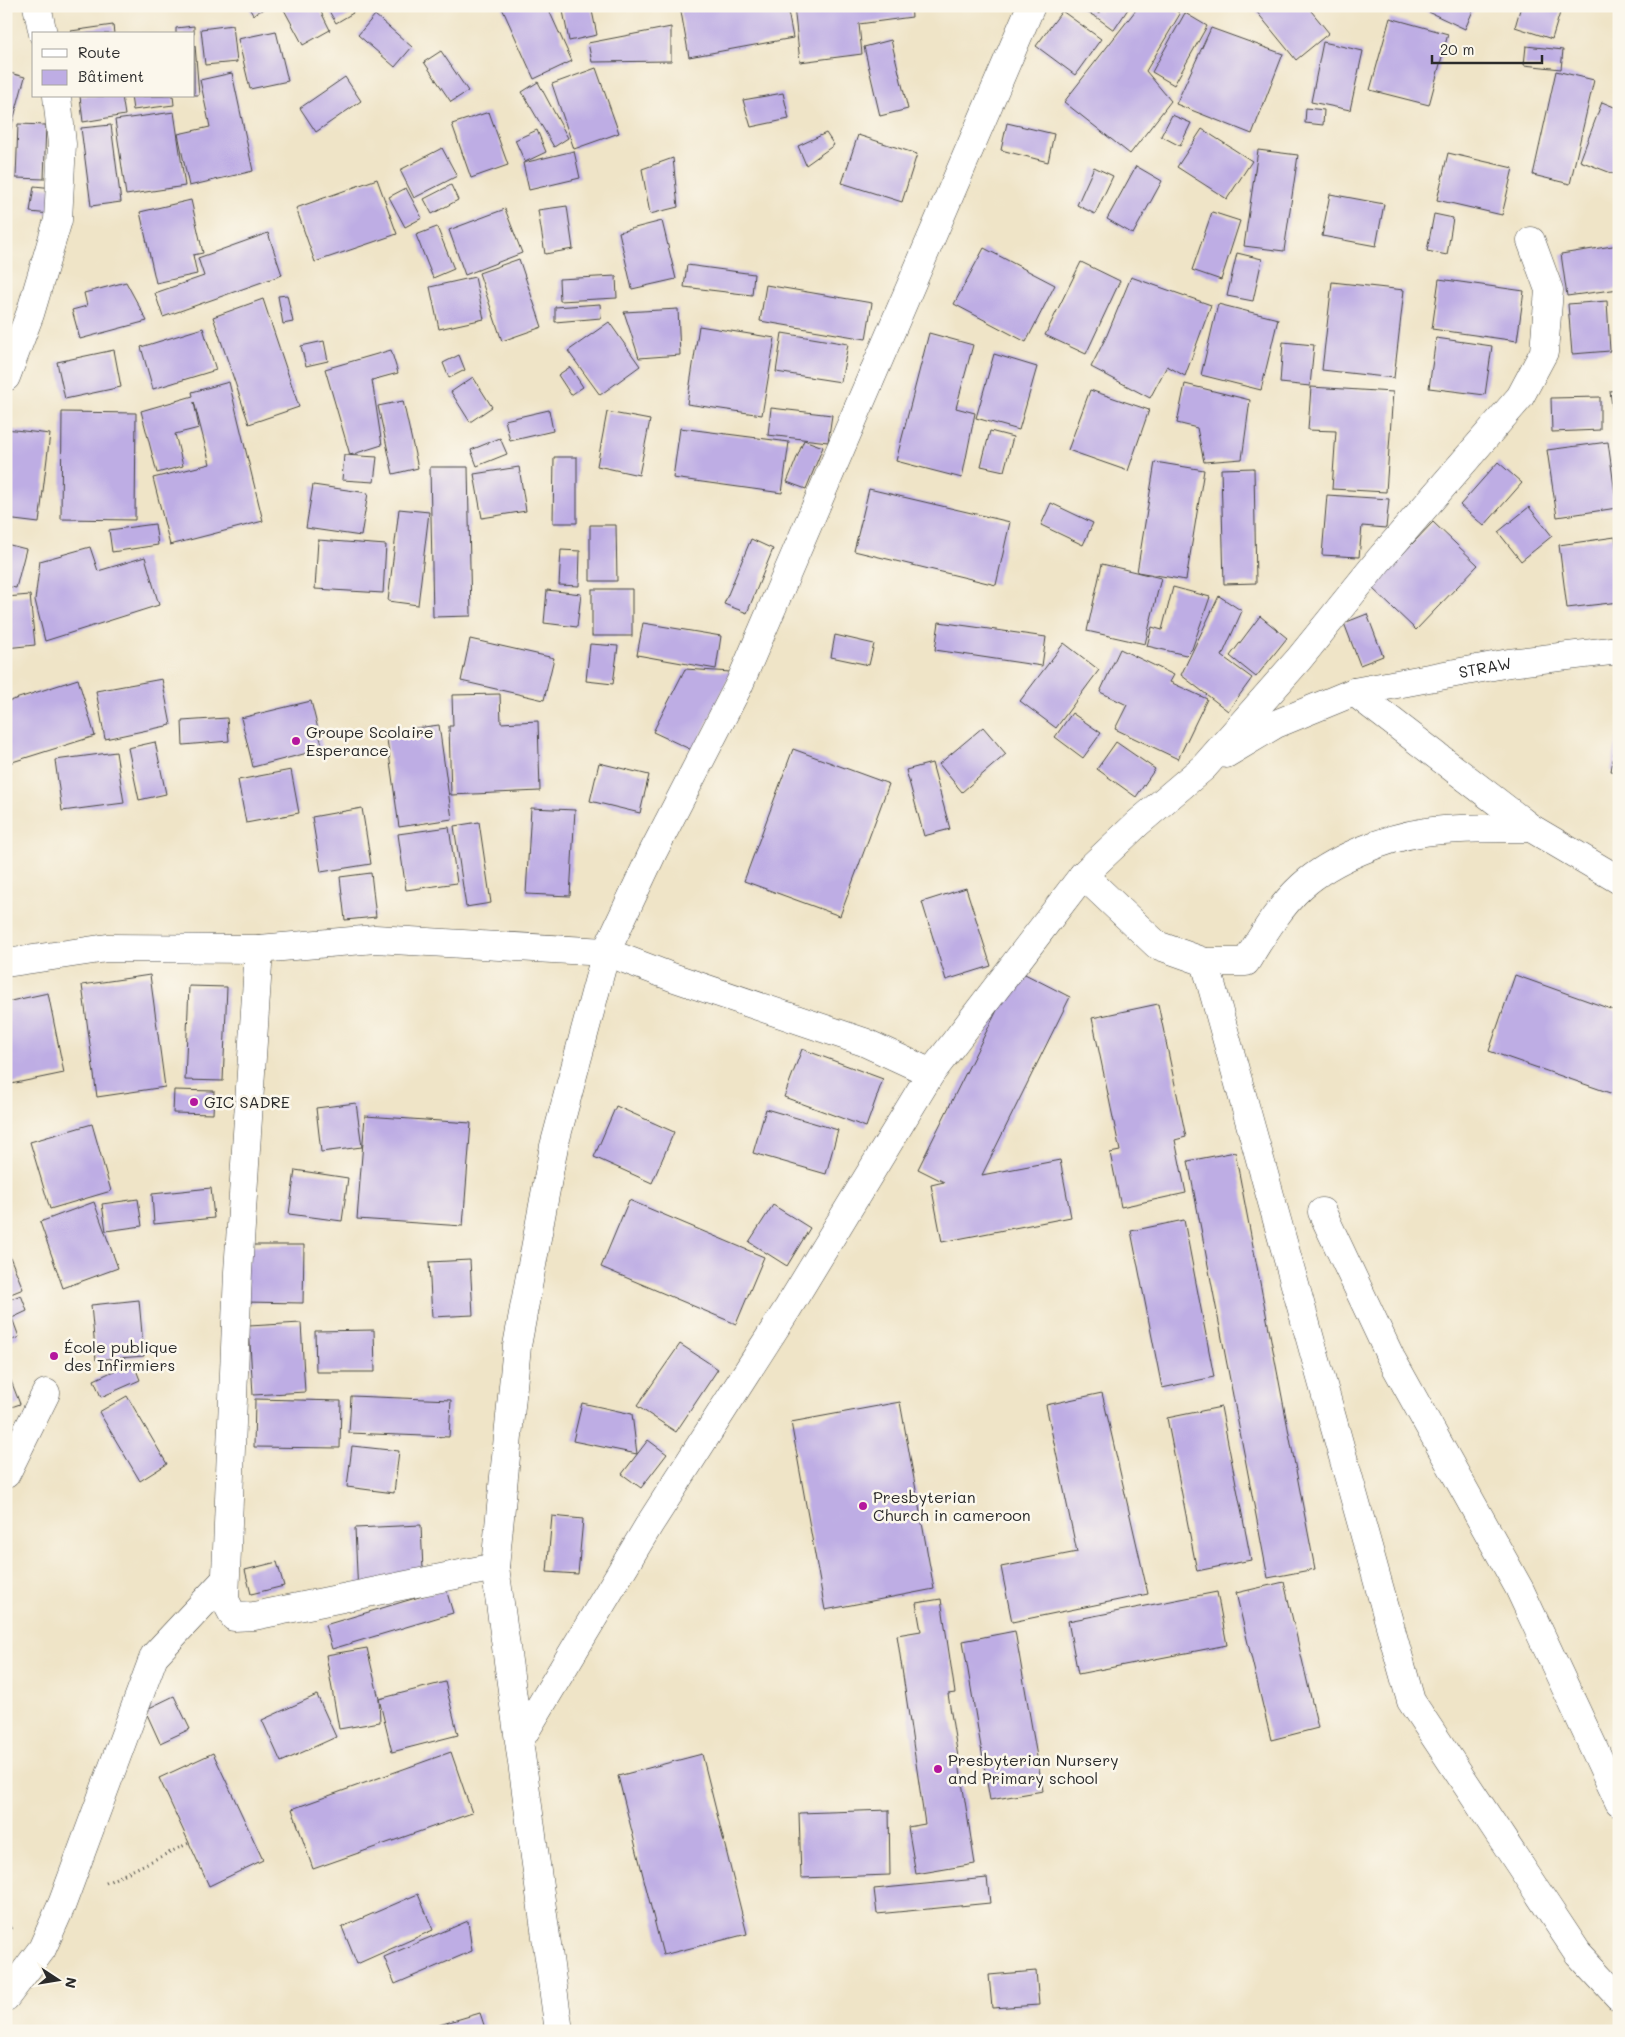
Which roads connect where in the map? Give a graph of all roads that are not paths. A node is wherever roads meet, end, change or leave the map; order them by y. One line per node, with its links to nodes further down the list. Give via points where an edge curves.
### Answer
1 (38, 6): 3 (street)
2 (1031, 6): 14 (street, via 739,684)
3 (44, 32)
4 (57, 98): 6 (street, via 62,144 58,220 30,314)
5 (1531, 240): 9 (street, via 1549,290 1544,352 1520,397 1379,560 1299,660)
6 (6, 377)
7 (1619, 650): 8 (street, STRAW, via 1509,663)
8 (1354, 692): 9 (street, STRAW, via 1276,724); 10 (street)
9 (1204, 767): 11 (street)
10 (1531, 828): 12 (street); 15 (street, via 1426,832 1383,842 1342,859 1302,886 1269,926 1246,962)
11 (1083, 875): 15 (street, via 1157,945); 17 (street)
12 (1619, 880)
13 (260, 949): 14 (street, via 375,939); 16 (street, via 107,948); 22 (street, via 238,1272)
14 (606, 952): 17 (street, via 864,1042); 21 (street, via 554,1146 516,1346)
15 (1205, 962): 26 (street, via 1412,1701 1578,1954)
16 (6, 964)
17 (931, 1072): 23 (street, via 788,1308 648,1525)
18 (1322, 1212): 24 (street, via 1391,1358 1519,1588)
19 (46, 1393): 20 (street)
20 (6, 1474)
21 (495, 1567): 22 (street, via 254,1616 234,1617 225,1600); 23 (street)
22 (225, 1580): 25 (street, via 154,1656 50,1931 42,1949)
23 (520, 1740): 27 (street)
24 (1619, 1802)
25 (6, 1997)
26 (1619, 1997)
27 (559, 2031)

